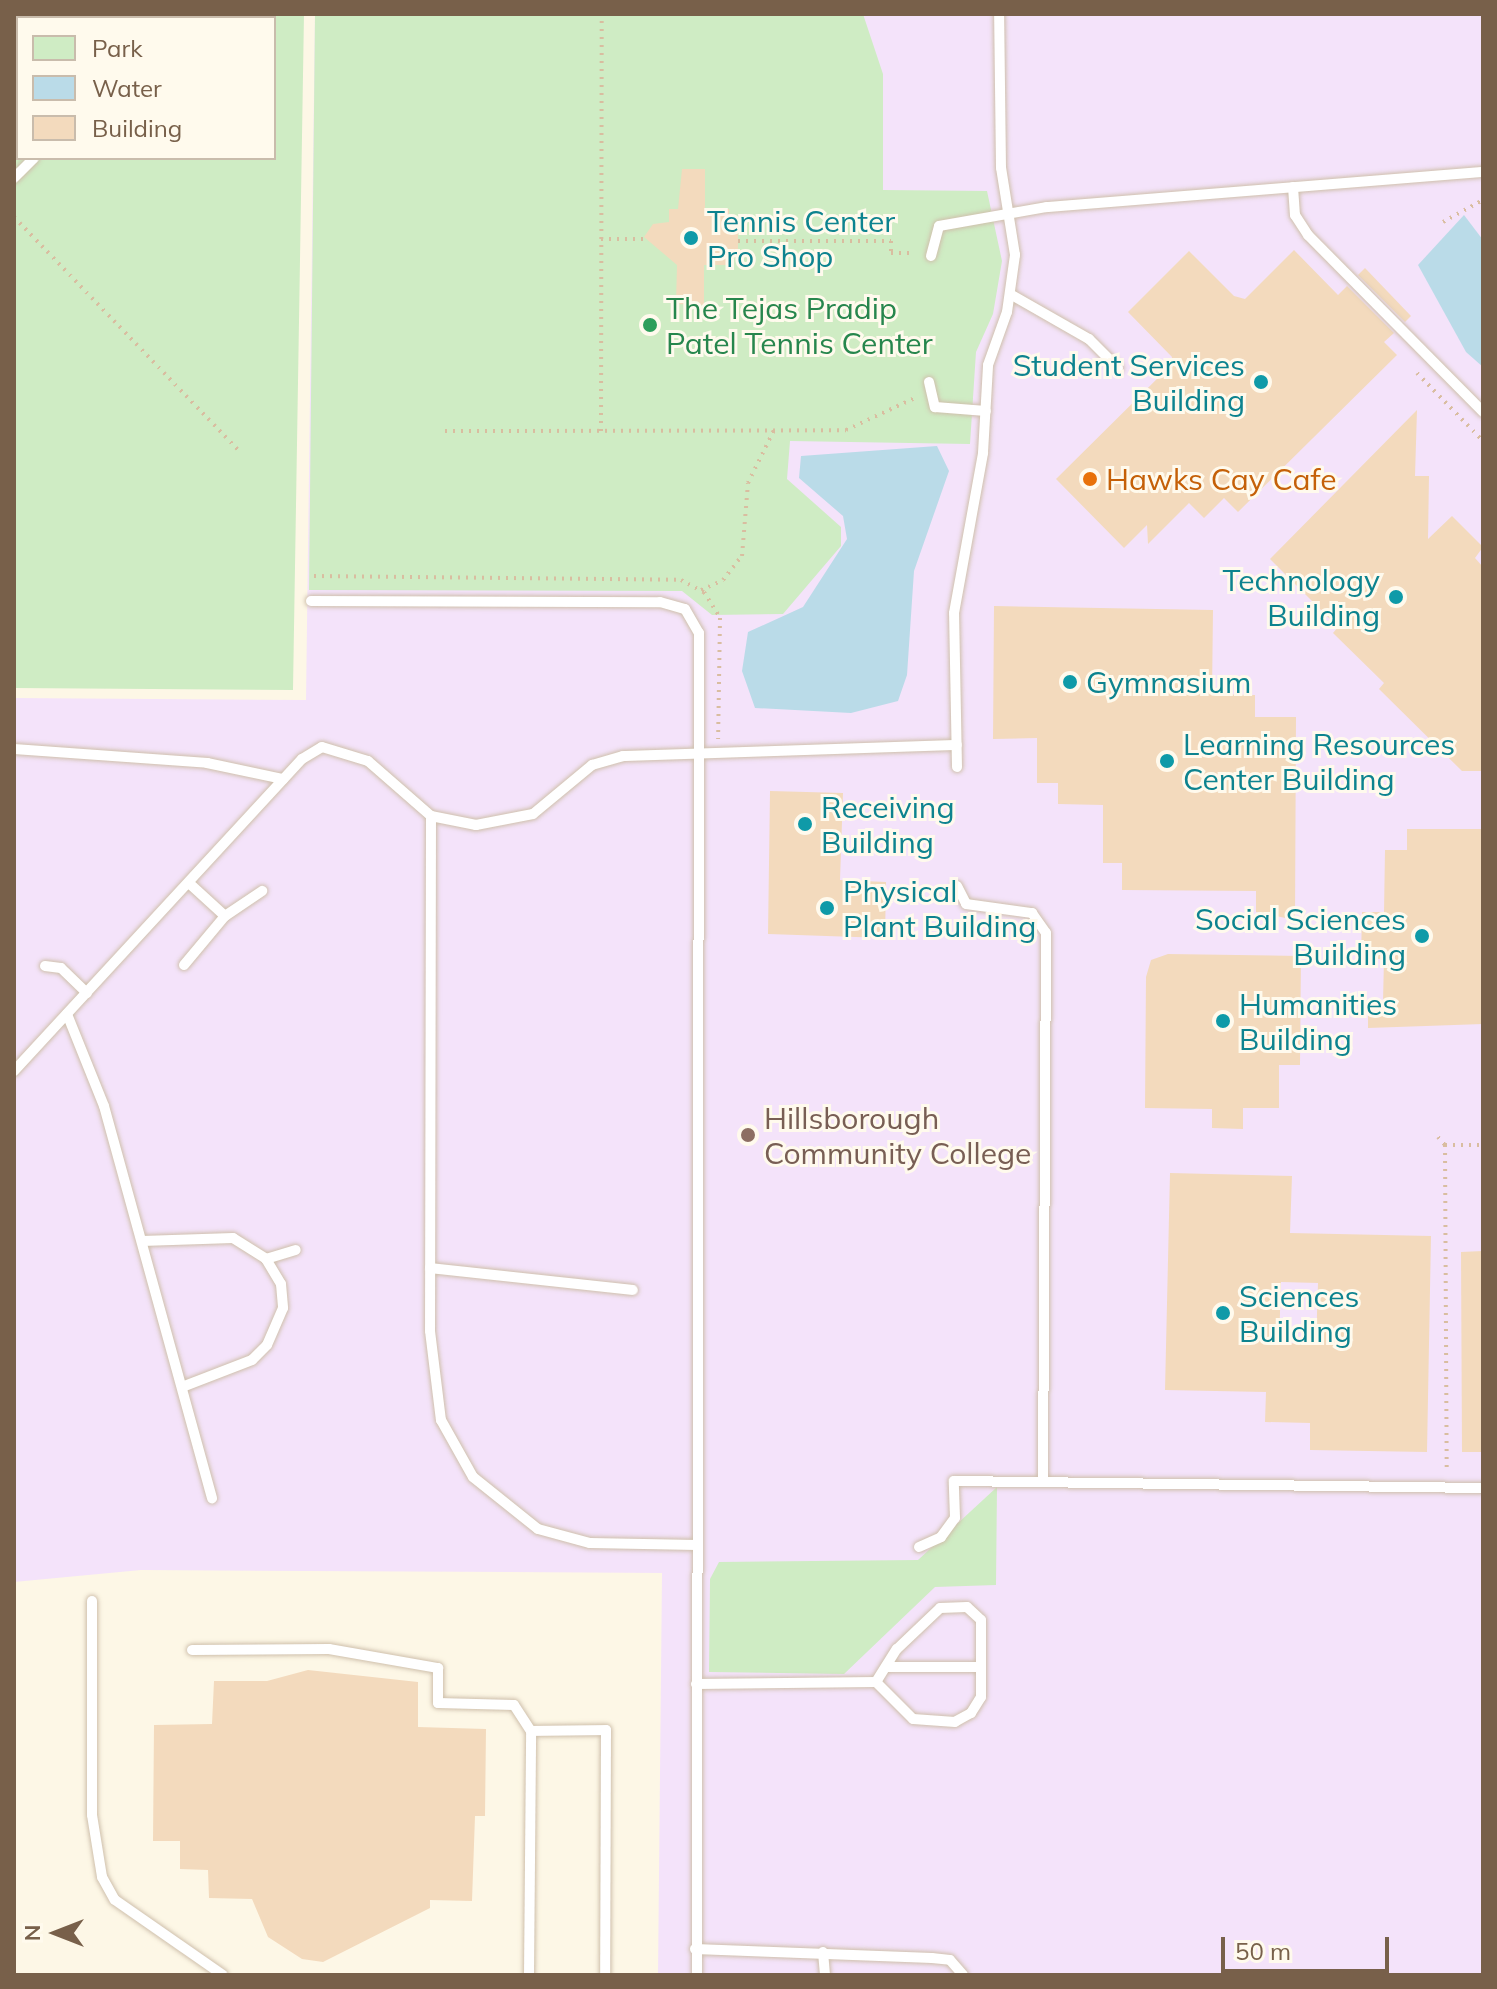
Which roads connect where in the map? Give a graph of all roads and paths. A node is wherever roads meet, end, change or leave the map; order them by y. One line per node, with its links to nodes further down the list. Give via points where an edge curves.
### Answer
1 (602, 14): 11 (path)
2 (999, 14): 8 (lane, via 1001,168)
3 (32, 160): 5 (lane)
4 (1483, 172): 6 (lane)
5 (14, 178)
6 (1293, 187): 8 (lane); 21 (lane, via 1295,215 1308,235)
7 (1483, 200): 10 (path)
8 (1011, 216): 14 (lane, via 939,226); 15 (lane)
9 (14, 217): 26 (path)
10 (1443, 222)
11 (601, 239): 12 (path); 24 (path)
12 (645, 239)
13 (738, 241): 14 (path, via 891,241 891,253)
14 (931, 254)
15 (1010, 294): 16 (lane, via 1089,339); 20 (lane, via 988,365)
16 (1118, 368)
17 (1417, 373): 25 (path)
18 (929, 382): 19 (lane)
19 (930, 396): 20 (lane, via 941,410); 22 (path, via 896,401 855,429)
20 (986, 411): 29 (lane, via 954,613)
21 (1483, 412)
22 (774, 430): 24 (path); 27 (path, via 748,483 746,548 723,580)
23 (445, 431): 24 (path)
24 (601, 431)
25 (1483, 441)
26 (241, 453)
27 (701, 590)
28 (311, 601): 31 (lane, via 677,606 690,615 701,643)
29 (957, 745): 31 (lane); 32 (lane)
30 (14, 749): 33 (lane, via 207,763)
31 (701, 753): 34 (lane, via 607,759 533,814 505,824); 57 (lane)
32 (957, 767)
33 (283, 779): 34 (lane, via 312,751 334,748 368,761); 35 (lane)
34 (431, 816): 50 (lane)
35 (190, 884): 38 (lane); 41 (lane)
36 (957, 886): 53 (lane, via 966,904 1032,913 1046,933)
37 (262, 891): 38 (lane)
38 (225, 916): 39 (lane)
39 (184, 965)
40 (45, 966): 41 (lane, via 61,968)
41 (87, 993): 42 (lane)
42 (67, 1014): 43 (lane); 47 (lane, via 88,1056)
43 (14, 1071)
44 (1438, 1137): 45 (path)
45 (1445, 1145): 46 (path); 54 (path)
46 (1483, 1145)
47 (142, 1241): 49 (lane, via 233,1238); 52 (lane)
48 (296, 1250): 49 (lane)
49 (266, 1259): 52 (lane, via 281,1284 283,1308 267,1345 252,1360)
50 (430, 1268): 51 (lane); 57 (lane, via 435,1398 450,1441 480,1485 521,1520 555,1536 608,1545)
51 (633, 1290)
52 (182, 1387): 56 (lane)
53 (1043, 1479): 54 (lane); 58 (lane, via 954,1481 955,1518 941,1537)
54 (1447, 1484): 55 (lane)
55 (1483, 1488)
56 (212, 1498)
57 (697, 1545): 64 (lane)
58 (919, 1547)
59 (92, 1601): 68 (lane, via 92,1815 102,1877 115,1900)
60 (192, 1650): 65 (lane, via 329,1649 438,1668 438,1703 514,1705)
61 (886, 1667): 62 (lane); 62 (lane, via 940,1608 967,1607 981,1620); 63 (lane)
62 (981, 1667): 63 (lane, via 981,1697 955,1722 913,1719)
63 (876, 1682): 64 (lane)
64 (696, 1684): 66 (lane)
65 (531, 1731): 69 (lane); 70 (lane, via 606,1730)
66 (695, 1949): 67 (lane); 71 (lane)
67 (823, 1952): 72 (lane); 73 (lane, via 950,1960)
68 (223, 1975)
69 (529, 1975)
70 (605, 1975)
71 (697, 1975)
72 (825, 1975)
73 (963, 1975)

